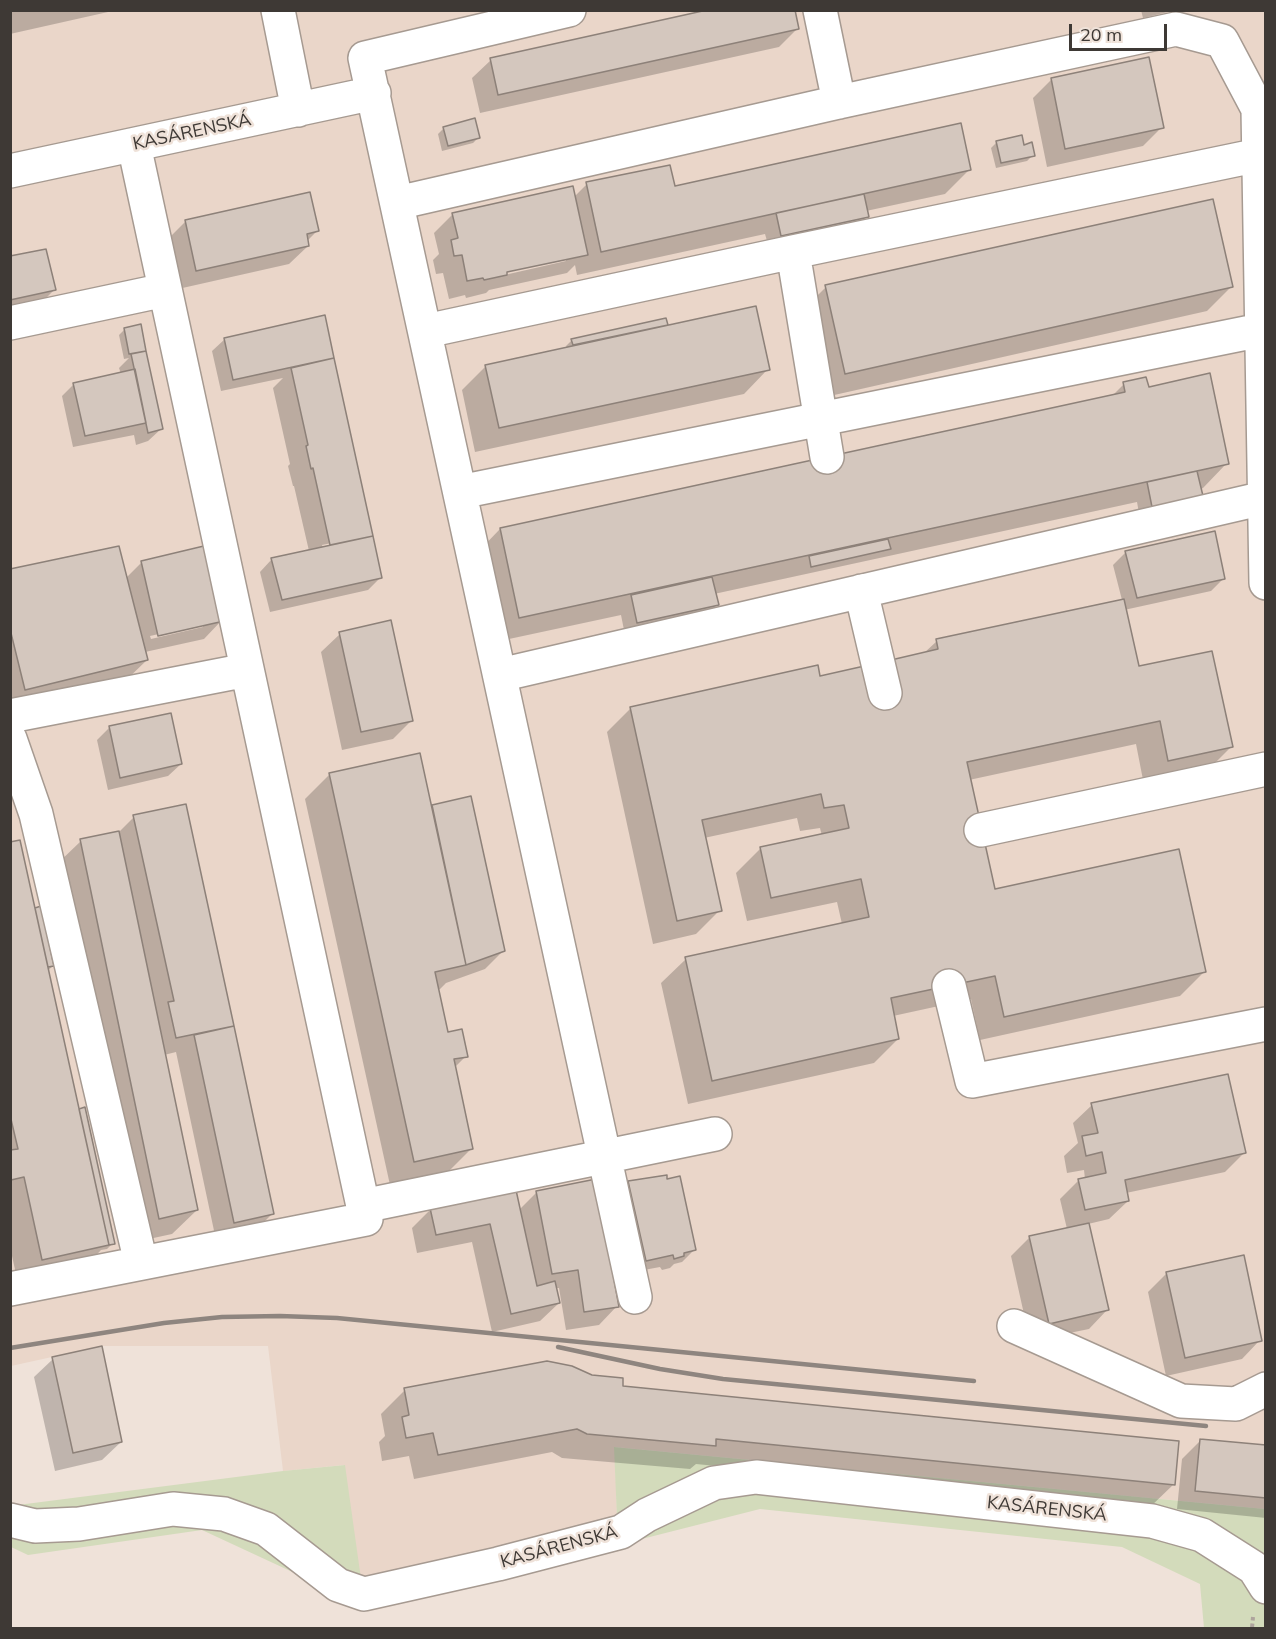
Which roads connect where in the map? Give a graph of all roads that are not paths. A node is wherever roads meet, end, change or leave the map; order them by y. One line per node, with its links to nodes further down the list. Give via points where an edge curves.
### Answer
1 (278, 10): 6 (street)
2 (569, 10): 4 (street, via 365,58)
3 (820, 10): 5 (street)
4 (374, 93): 6 (street, KASÁRENSKÁ); 10 (street)
5 (839, 102): 8 (street, via 1176,29 1222,41 1258,109); 10 (street)
6 (298, 110): 7 (street, KASÁRENSKÁ)
7 (134, 145): 9 (street, KASÁRENSKÁ); 12 (street)
8 (1259, 155): 11 (street); 14 (street)
9 (10, 171)
10 (397, 203): 15 (street)
11 (793, 252): 15 (street); 16 (street)
12 (165, 290): 13 (street); 22 (street)
13 (10, 323)
14 (1261, 330): 16 (street); 19 (street)
15 (426, 331): 18 (street)
16 (820, 419): 17 (street); 18 (street)
17 (826, 457)
18 (460, 492): 23 (street)
19 (1264, 498): 20 (street); 21 (street)
20 (1266, 583)
21 (861, 591): 23 (street); 24 (street)
22 (247, 670): 25 (street); 33 (street)
23 (500, 675): 32 (street)
24 (885, 693)
25 (10, 716)
26 (10, 739): 34 (street, via 36,814)
27 (1266, 769): 28 (street)
28 (981, 830)
29 (949, 986): 30 (street, via 972,1081)
30 (1266, 1024)
31 (715, 1134): 32 (street)
32 (604, 1157): 33 (street); 36 (street)
33 (363, 1206): 34 (street, via 366,1219)
34 (141, 1263): 35 (street)
35 (10, 1289)
36 (635, 1297)
37 (1014, 1326): 38 (street, via 1181,1401 1236,1404)
38 (1266, 1389)
39 (10, 1520): 40 (street, KASÁRENSKÁ, via 34,1526 79,1524 173,1509 224,1514 266,1529 338,1585 364,1594 621,1532 714,1483 756,1477 1152,1521 1202,1535)
40 (1260, 1577)

